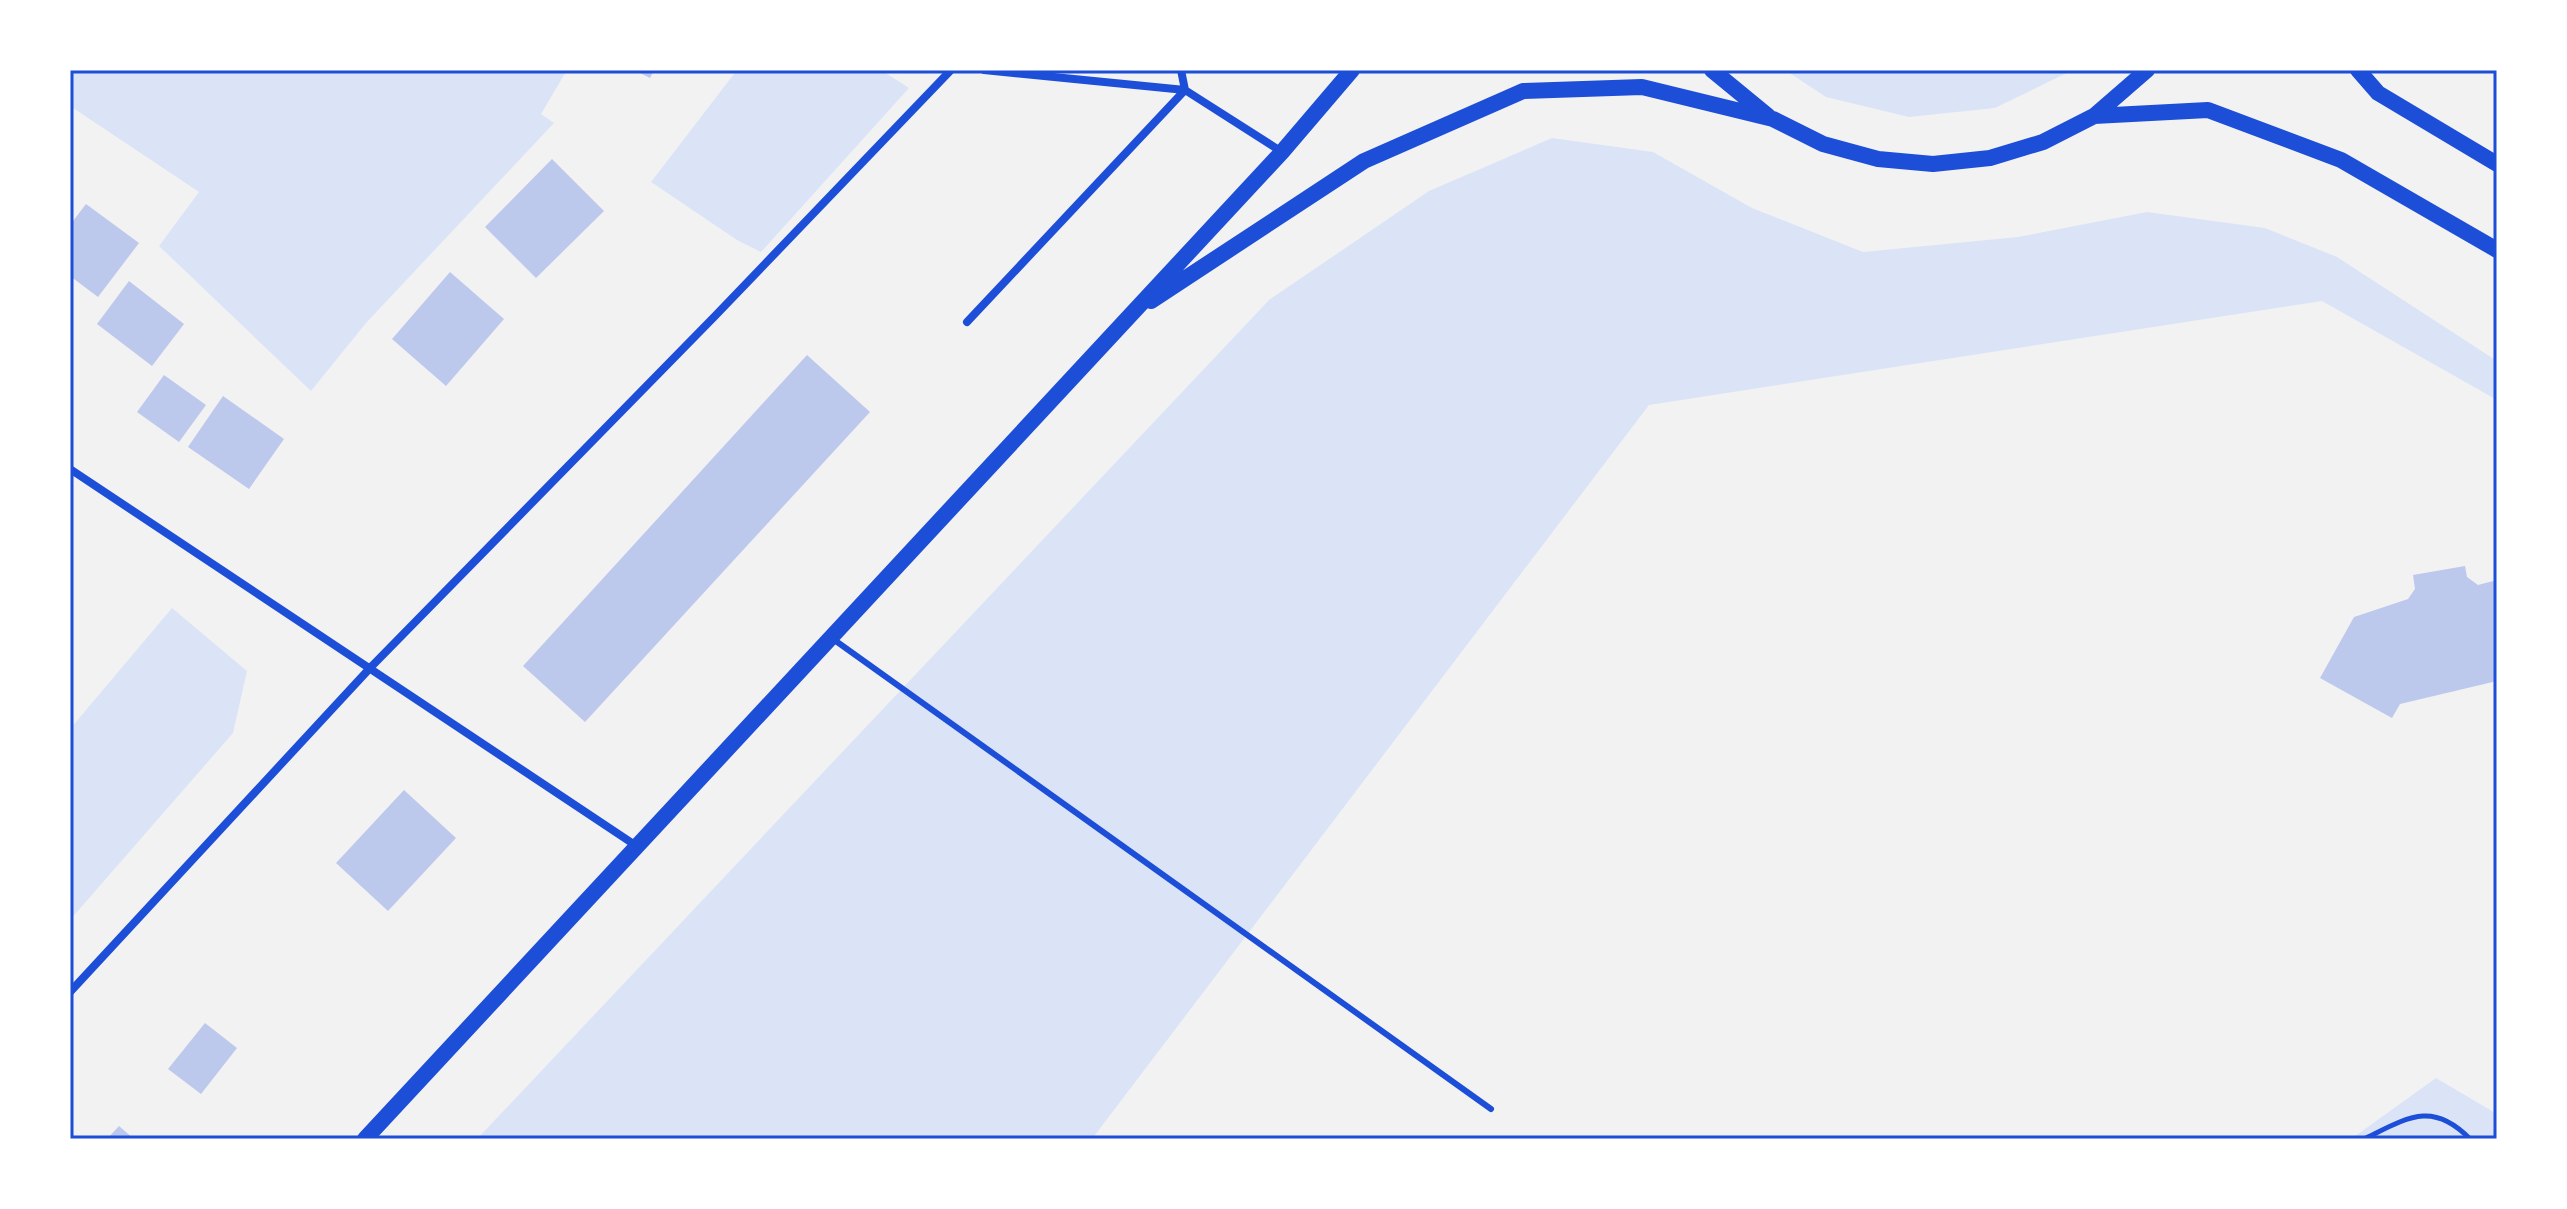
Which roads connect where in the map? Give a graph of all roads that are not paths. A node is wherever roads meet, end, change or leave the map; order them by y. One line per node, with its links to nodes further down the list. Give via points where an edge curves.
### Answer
1 (951, 70): 18 (street)
2 (984, 70): 8 (street)
3 (1181, 70): 8 (street)
4 (1352, 70): 11 (main road)
5 (1712, 70): 10 (main road)
6 (2147, 70): 9 (main road)
7 (2358, 70): 12 (main road, via 2378,93)
8 (1185, 90): 11 (street); 15 (street)
9 (2094, 116): 10 (main road, via 2043,142 1990,158 1933,164 1878,159 1823,144); 13 (main road, via 2208,110 2341,160)
10 (1773, 119): 14 (main road, via 1642,87 1523,91 1364,161)
11 (1282, 152): 14 (main road)
12 (2497, 164)
13 (2497, 250)
14 (1126, 318): 17 (main road)
15 (967, 322)
16 (70, 469): 18 (street)
17 (830, 637): 19 (main road); 21 (lane)
18 (371, 667): 19 (street); 20 (street)
19 (635, 845): 22 (main road)
20 (70, 992)
21 (1491, 1109)
22 (365, 1139)

